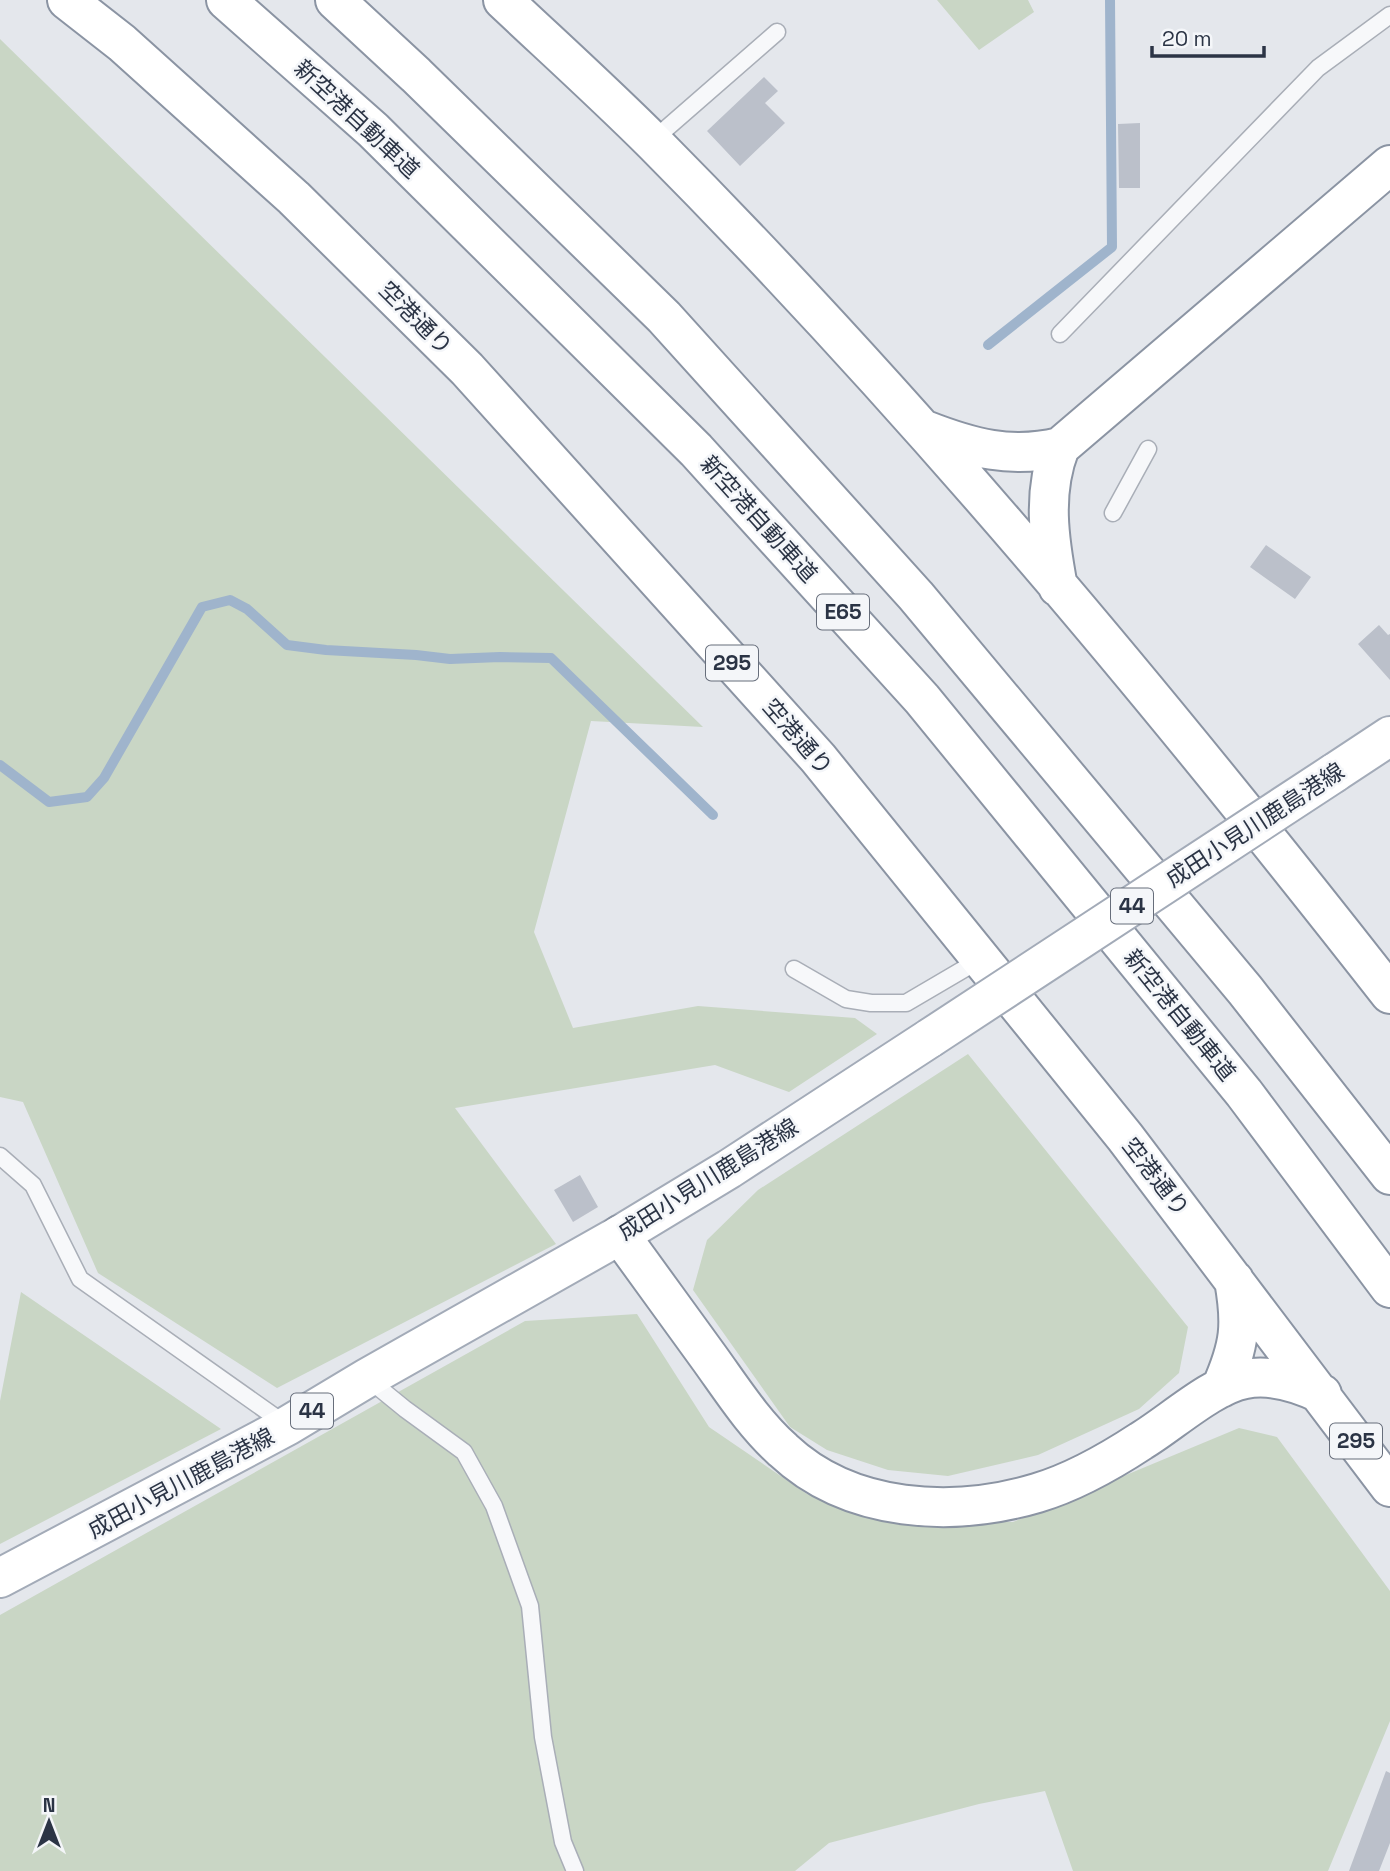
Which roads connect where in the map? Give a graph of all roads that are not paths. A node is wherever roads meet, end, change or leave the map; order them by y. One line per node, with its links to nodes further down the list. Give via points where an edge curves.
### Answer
1 (67, 0): 16 (main road, 空港通り / 295, via 122,43 294,198 467,369 818,758)
2 (226, 0): 23 (main road, 新空港自動車道 / E65, via 373,130 696,450 903,678 1244,1093)
3 (335, 0): 20 (main road, E65, via 664,317 916,596 1245,990)
4 (503, 0): 7 (main road)
5 (1390, 15): 9 (lane, via 1318,68)
6 (777, 32): 7 (lane)
7 (652, 141): 10 (main road)
8 (1390, 166): 11 (main road)
9 (1060, 334)
10 (923, 429): 11 (main road, via 983,449 1033,452); 14 (main road)
11 (1060, 447): 14 (main road, via 1048,503)
12 (1148, 449): 13 (lane)
13 (1113, 513)
14 (1058, 587): 18 (main road, via 1220,780)
15 (1390, 736): 21 (main road, 成田小見川鹿島港線 / 44, bridge)
16 (981, 959): 17 (lane, via 906,1003 846,999); 22 (main road, 空港通り / 295)
17 (794, 969)
18 (1390, 994)
19 (0, 1156): 27 (lane, via 33,1185 80,1279)
20 (1390, 1175)
21 (620, 1235): 24 (main road, 成田小見川鹿島港線 / 44); 25 (main road, via 752,1417 783,1451 823,1480 873,1499 929,1508 984,1505 1038,1493 1091,1471)
22 (1234, 1280): 25 (main road, via 1239,1311 1236,1353); 26 (main road, 空港通り / 295)
23 (1390, 1288)
24 (367, 1378): 27 (main road, 成田小見川鹿島港線 / 44); 30 (lane, via 464,1452 494,1506 530,1606 543,1737 564,1842)
25 (1221, 1388): 26 (main road, via 1244,1379 1274,1380 1298,1383)
26 (1322, 1394): 28 (main road, 空港通り / 295)
27 (287, 1426): 29 (main road, 成田小見川鹿島港線 / 44)
28 (1390, 1487)
29 (0, 1578)
30 (575, 1871)

